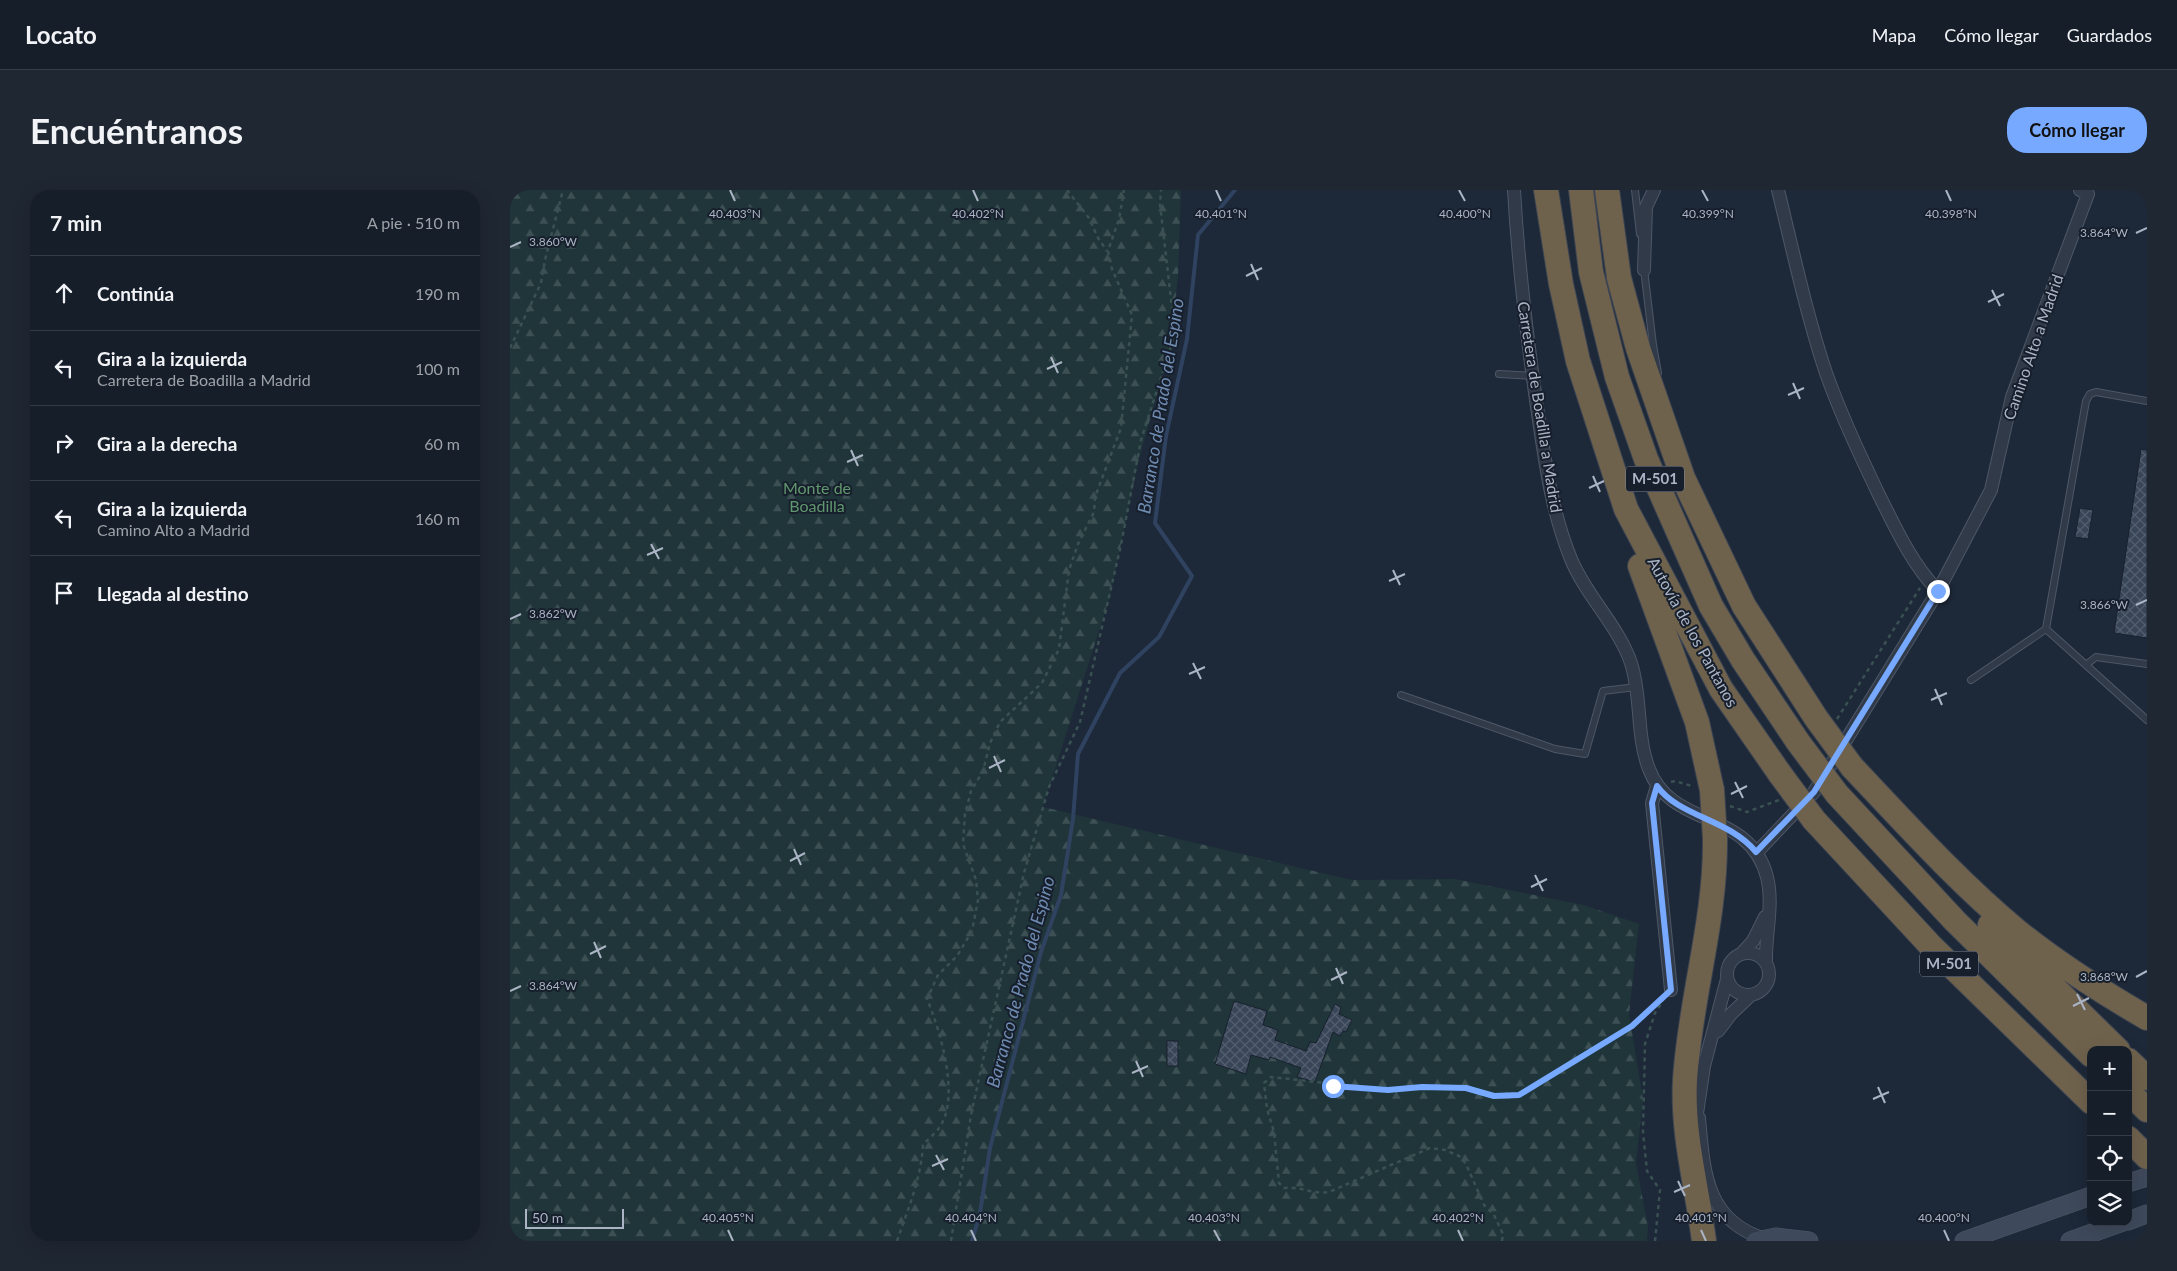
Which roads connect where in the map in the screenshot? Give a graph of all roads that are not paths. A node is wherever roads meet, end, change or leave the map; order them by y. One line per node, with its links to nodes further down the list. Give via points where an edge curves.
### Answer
1 (1514, 190): 11 (street, Carretera de Boadilla a Madrid, via 1517,246)
2 (1546, 190): 16 (highway, Autovía de los Pantanos / M-501, via 1561,284 1578,361)
3 (1581, 190): 37 (highway, Autovía de los Pantanos / M-501, bridge, via 1591,272 1617,377 1646,459 1711,606 1743,660 1837,794 1948,914)
4 (1607, 190): 15 (highway, via 1619,278 1638,348)
5 (1635, 190): 9 (lane)
6 (1654, 190): 9 (street, via 1646,207)
7 (1778, 190): 17 (street, via 1802,292 1826,374 1895,527 1916,565)
8 (2084, 192): 17 (street, Camino Alto a Madrid, via 2012,397 1991,490)
9 (1644, 270): 12 (lane)
10 (1499, 374): 11 (lane)
11 (1533, 376): 22 (street, Carretera de Boadilla a Madrid, via 1559,524 1587,590 1625,648)
12 (1660, 382)
13 (1664, 400): 15 (lane)
14 (2147, 401): 18 (lane, via 2096,392 2090,394 2086,401)
15 (1683, 478): 25 (highway, bridge, via 1744,606 1816,718)
16 (1626, 509): 41 (highway, Autovía de los Pantanos / M-501, bridge, via 1721,690 1814,820 1930,945); 52 (highway, bridge, via 1629,540 1697,722 1712,790 1714,886 1685,1079 1686,1135)
17 (1938, 591): 27 (street, Camino Alto a Madrid, via 1814,792)
18 (2046, 629): 20 (lane); 21 (lane)
19 (2147, 664): 20 (lane, via 2096,656)
20 (2086, 665): 24 (lane)
21 (1971, 680)
22 (1636, 687): 23 (lane, via 1603,691 1585,754 1555,749); 26 (street, Carretera de Boadilla a Madrid, via 1643,748)
23 (1401, 695)
24 (2147, 720)
25 (1852, 767): 34 (highway, via 1980,898 2018,931 2104,993); 36 (highway, via 1890,820 1946,880)
26 (1657, 786): 27 (street, via 1672,802 1733,831); 32 (street, via 1652,803)
27 (1756, 852): 28 (street, via 1768,879)
28 (1769, 903): 29 (street, via 1753,941); 30 (street)
29 (1742, 953): 30 (street, via 1759,955); 31 (street, via 1730,963)
30 (1766, 963): 33 (street, via 1769,969 1767,983)
31 (1727, 979): 33 (street, via 1739,993); 35 (street)
32 (1668, 995)
33 (1751, 995): 35 (street, via 1731,1014)
34 (2147, 1018)
35 (1710, 1044): 42 (street)
36 (2114, 1046)
37 (2087, 1051)
38 (2132, 1064): 39 (highway)
39 (2147, 1078)
40 (2132, 1096): 43 (highway)
41 (2087, 1098)
42 (1698, 1100): 52 (street, via 1695,1140); 53 (street, via 1704,1164 1714,1199 1728,1219)
43 (2147, 1110)
44 (2132, 1142): 45 (highway)
45 (2147, 1157)
46 (2147, 1177): 47 (street)
47 (2132, 1182)
48 (2087, 1197): 55 (street)
49 (2147, 1214): 50 (street)
50 (2132, 1219)
51 (2112, 1226): 56 (street)
52 (1704, 1235)
53 (1760, 1240): 54 (street, via 1782,1237)
54 (1809, 1241)
55 (1964, 1241)
56 (2070, 1241)

